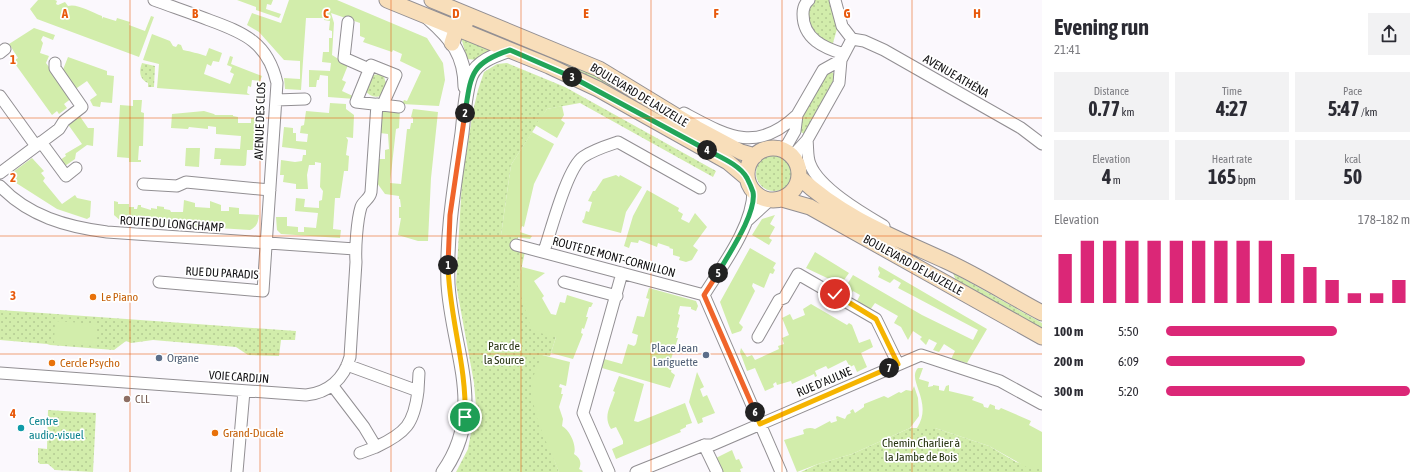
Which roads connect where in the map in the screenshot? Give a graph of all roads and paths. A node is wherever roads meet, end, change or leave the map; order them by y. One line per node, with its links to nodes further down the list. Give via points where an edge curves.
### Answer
1 (154, 0): 19 (street, AVENUE DES CLOS, via 234,29 257,44 274,72 277,83)
2 (387, 0): 6 (main road, BOULEVARD DE LAUZELLE)
3 (432, 0): 8 (main road, BOULEVARD DE LAUZELLE)
4 (809, 0): 13 (street, via 803,11 806,29 814,40)
5 (835, 0): 10 (street, via 842,26)
6 (424, 15): 9 (main road, BOULEVARD DE LAUZELLE); 11 (street)
7 (348, 22): 15 (street, via 344,58)
8 (490, 23): 9 (main road); 16 (main road, BOULEVARD DE LAUZELLE, via 599,69)
9 (457, 27): 11 (main road); 12 (main road, BOULEVARD DE LAUZELLE)
10 (852, 39): 13 (street); 26 (street, AVENUE ATHÉNA, via 864,41 884,50 1021,128)
11 (452, 43): 22 (street, via 460,53 464,68)
12 (510, 50): 22 (street, via 494,55 480,64 471,76); 34 (main road, BOULEVARD DE LAUZELLE, via 598,89 728,162)
13 (843, 57): 23 (street, via 823,70); 24 (street, via 839,83)
14 (55, 62): 25 (street, via 55,68 82,107)
15 (369, 69): 20 (street, via 356,102); 20 (street, via 371,65 396,75)
16 (626, 85): 23 (street, via 724,134 763,137 787,125); 28 (main road, BOULEVARD DE LAUZELLE, via 696,128 741,152)
17 (0, 96): 25 (street)
18 (305, 99): 19 (street)
19 (276, 100): 37 (street, AVENUE DES CLOS)
20 (380, 104): 21 (street); 42 (street, VOIE CARDIJN, via 371,192 361,208)
21 (399, 107)
22 (465, 113): 66 (street, via 450,215 448,286 464,380 465,417 459,441)
23 (797, 115): 27 (street, via 795,131 787,145)
24 (807, 140): 29 (street, via 798,152); 44 (street, via 810,164 824,184 878,222 935,251)
25 (39, 144): 30 (street, via 66,176); 31 (street)
26 (1042, 144)
27 (780, 149): 28 (main road, via 767,149); 29 (main road)
28 (755, 156): 34 (main road, via 748,167)
29 (796, 162): 32 (main road)
30 (76, 168)
31 (0, 174)
32 (799, 178): 38 (main road, via 793,190); 44 (main road, BOULEVARD DE LAUZELLE, via 855,219)
33 (143, 184): 37 (street, via 177,186 186,182)
34 (750, 185): 38 (main road, via 760,197); 39 (street, via 753,199)
35 (0, 186): 40 (street, ROUTE DU LONGCHAMP, via 16,200 47,218 78,228)
36 (700, 188): 43 (street, via 618,142 600,149 582,157 567,181)
37 (270, 190): 40 (street, AVENUE DES CLOS)
38 (776, 200): 39 (street); 52 (main road, BOULEVARD DE LAUZELLE, via 810,207)
39 (745, 226): 48 (street)
40 (265, 244): 42 (street, ROUTE DU LONGCHAMP); 46 (street, RUE DU PARADIS, via 263,291)
41 (516, 245): 43 (street, ROUTE DE MONT-CORNILLON)
42 (355, 249): 54 (street, VOIE CARDIJN, via 350,357)
43 (544, 252): 45 (street, ROUTE DE MONT-CORNILLON)
44 (947, 261): 50 (main road, BOULEVARD DE LAUZELLE)
45 (622, 273): 48 (street, ROUTE DE MONT-CORNILLON); 49 (street)
46 (159, 282)
47 (564, 282): 49 (street)
48 (704, 295): 61 (street)
49 (617, 296): 67 (street, via 583,413)
50 (1042, 313)
51 (758, 337): 53 (street, via 779,300 784,298 798,274 876,319)
52 (1042, 337)
53 (898, 364): 60 (street, RUE D'AULNE, via 921,355 1000,381); 61 (street, RUE D'AULNE)
54 (347, 365): 57 (street, VOIE CARDIJN); 59 (street)
55 (0, 373): 58 (street, VOIE CARDIJN)
56 (419, 373): 59 (street)
57 (332, 385): 58 (street, VOIE CARDIJN, via 319,393 306,395); 63 (street)
58 (244, 391): 65 (street)
59 (418, 391): 63 (street, via 416,411 402,432 394,439)
60 (1042, 404)
61 (760, 424): 62 (street, RUE D'AULNE, via 712,445); 70 (street)
62 (704, 445): 68 (street, RUE D'AULNE); 69 (street)
63 (376, 447): 64 (street)
64 (360, 453)
65 (237, 472)
66 (443, 472)
67 (610, 472)
68 (636, 472)
69 (717, 472)
70 (781, 472)

